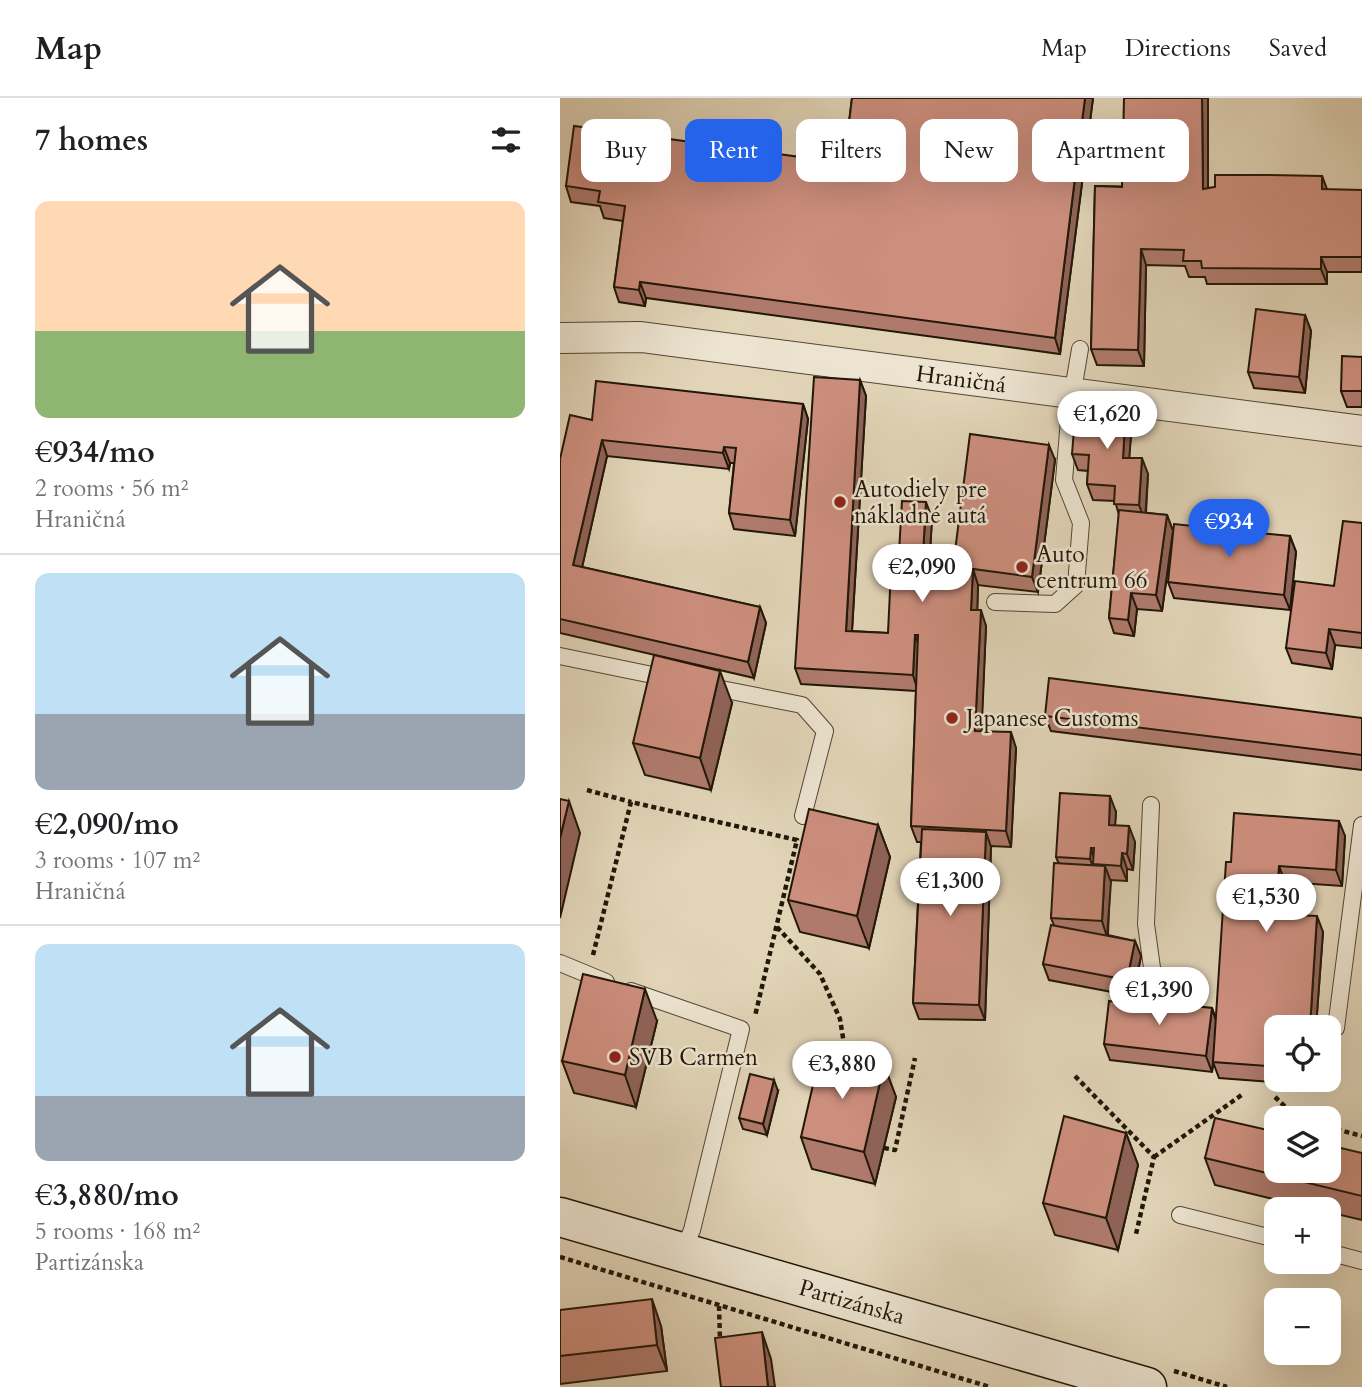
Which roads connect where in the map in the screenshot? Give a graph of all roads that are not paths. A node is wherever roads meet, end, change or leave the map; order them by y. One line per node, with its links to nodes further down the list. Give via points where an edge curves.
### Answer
1 (560, 338): 3 (street, Hraničná, via 641,337)
2 (1080, 349): 3 (lane)
3 (1072, 393): 4 (street, Hraničná); 5 (lane, via 1064,480 1081,523 1076,585 1055,604)
4 (1362, 431)
5 (995, 602)
6 (560, 656): 8 (lane, via 802,705 825,731)
7 (1151, 805): 11 (lane, via 1146,924 1153,975)
8 (803, 816)
9 (1362, 825): 12 (lane)
10 (560, 963): 16 (lane, via 741,1029 692,1230)
11 (1176, 981)
12 (1338, 1015)
13 (1181, 1215): 15 (lane)
14 (560, 1217): 16 (street, Partizánska)
15 (1264, 1236)
16 (682, 1252): 19 (street, Partizánska)
17 (1341, 1255): 18 (lane)
18 (1362, 1261)
19 (1147, 1387)

